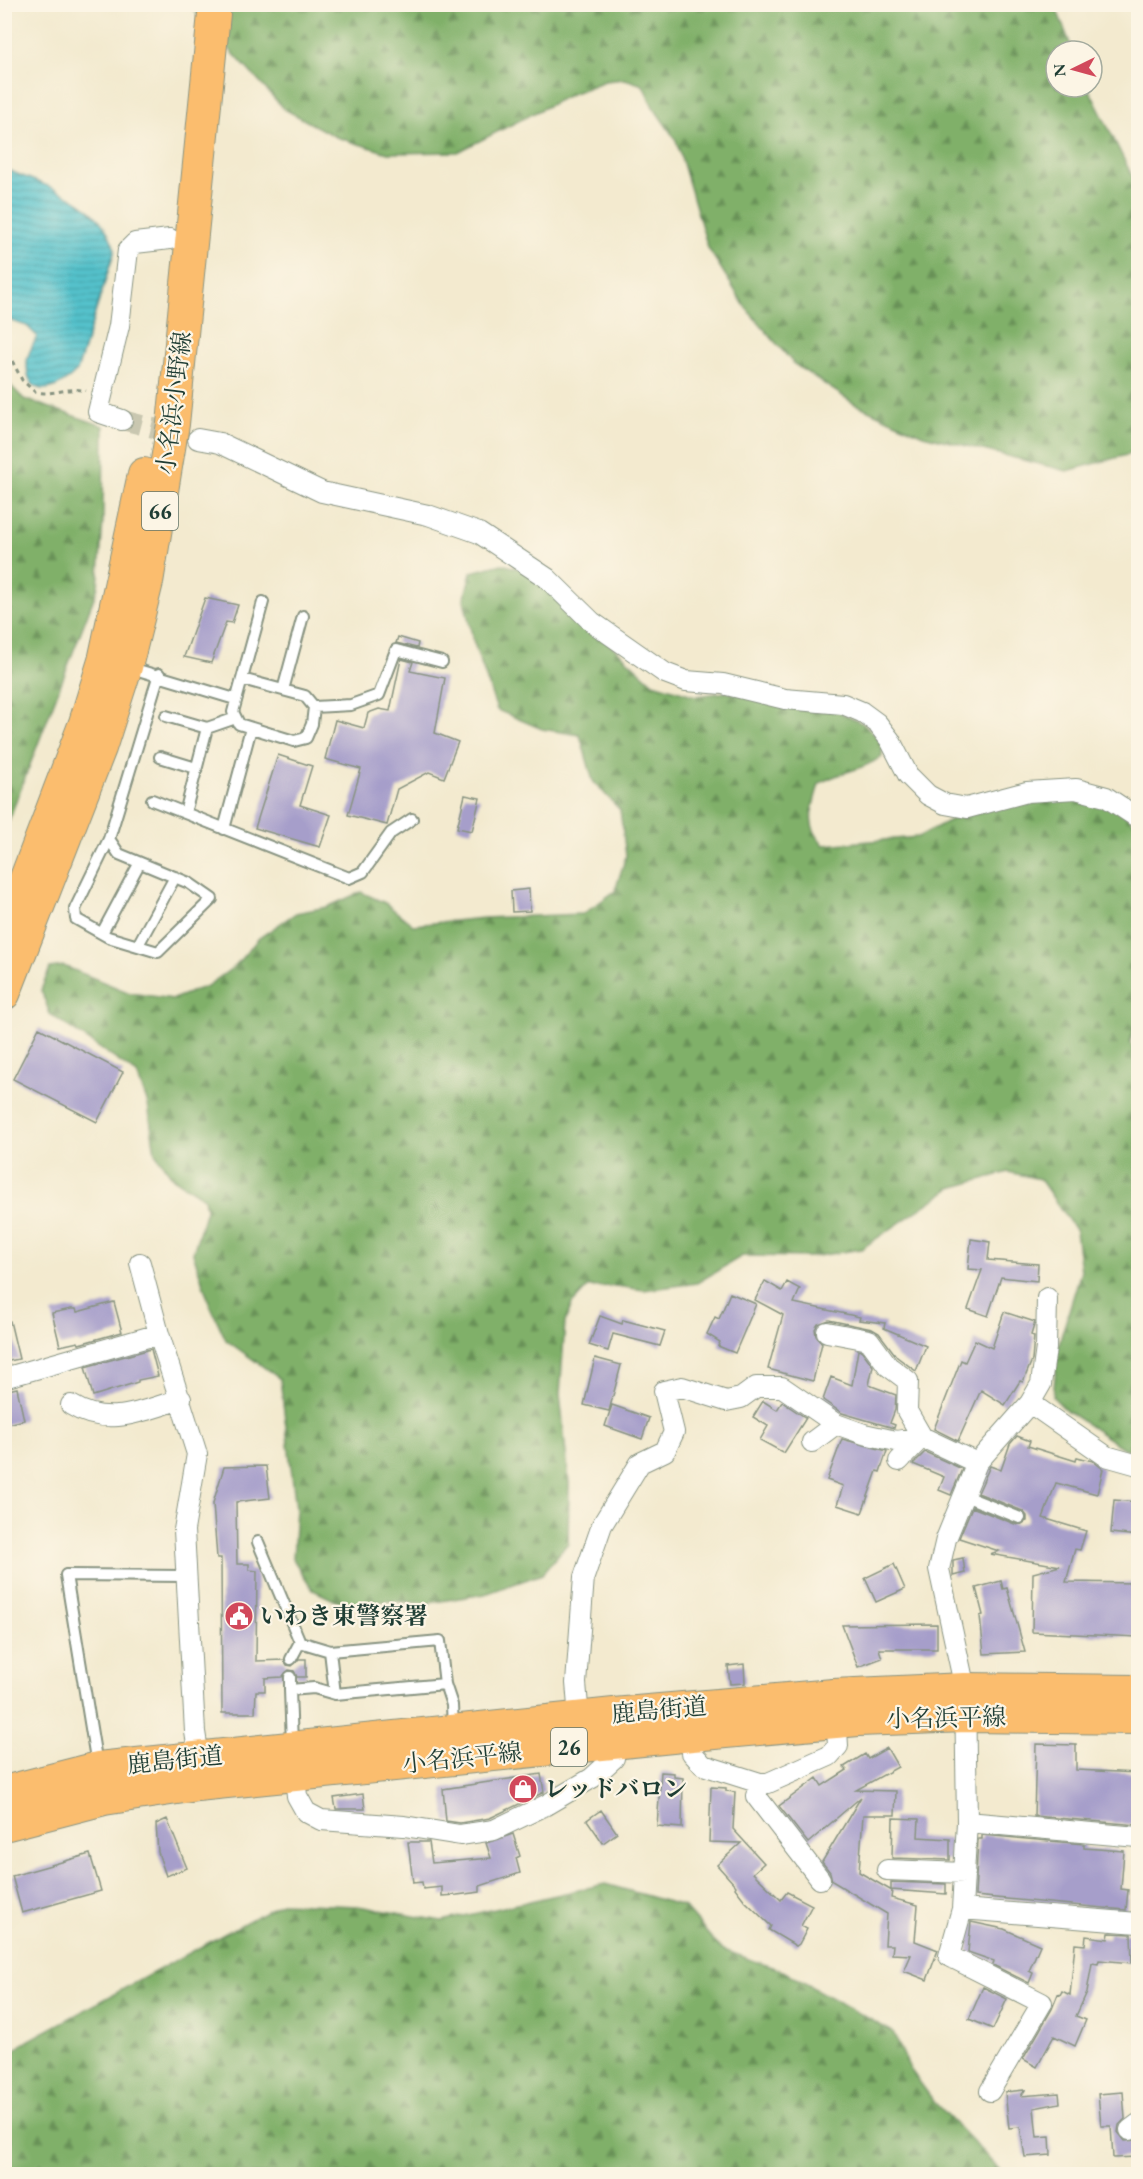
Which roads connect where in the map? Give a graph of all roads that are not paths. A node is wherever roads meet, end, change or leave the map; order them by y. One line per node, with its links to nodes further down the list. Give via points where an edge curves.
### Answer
1 (193, 4): 3 (main road, 小名浜小野線 / 66)
2 (215, 4): 9 (main road, 小名浜小野線 / 66, via 172,424 147,582)
3 (170, 240): 4 (street, via 135,243 128,249 119,326 98,412); 9 (main road, 小名浜小野線 / 66, via 143,486)
4 (122, 420)
5 (198, 439): 23 (street, via 220,443 322,492 413,511 479,533 547,578 592,622 665,673 686,681 732,686 785,699 843,704 862,712 890,740 909,775 928,795 945,804 967,808 1028,792 1076,789 1106,797)
6 (263, 602): 11 (lane)
7 (303, 616): 12 (lane)
8 (442, 662): 14 (lane, via 396,650 379,695 351,705)
9 (115, 664): 10 (lane); 30 (main road, 小名浜小野線 / 66, via 85,723); 32 (main road, 小名浜小野線 / 66, via 100,748)
10 (159, 675): 13 (lane); 26 (lane)
11 (242, 679): 12 (lane); 13 (lane)
12 (283, 690): 14 (lane, via 305,696)
13 (236, 699): 16 (lane)
14 (314, 707): 18 (lane, via 306,738 294,741)
15 (166, 716): 17 (lane)
16 (236, 718): 17 (lane); 18 (lane, via 239,724)
17 (207, 728): 20 (lane)
18 (251, 728): 25 (lane)
19 (160, 757): 20 (lane)
20 (196, 768): 22 (lane)
21 (152, 800): 22 (lane)
22 (185, 813): 25 (lane)
23 (1138, 818)
24 (412, 819): 25 (lane, via 391,833 363,872 349,879)
25 (224, 829)
26 (109, 839): 27 (lane, via 119,854); 29 (lane, via 75,909 76,919)
27 (140, 864): 28 (lane); 29 (lane)
28 (175, 877): 31 (lane); 31 (lane, via 212,899 158,952)
29 (102, 933): 31 (lane)
30 (4, 934)
31 (138, 945)
32 (4, 994)
33 (140, 1263): 36 (street)
34 (1047, 1298): 39 (street, via 1041,1384)
35 (827, 1332): 42 (street, via 869,1340 888,1366 908,1381 907,1411)
36 (159, 1334): 37 (street); 38 (street)
37 (4, 1378)
38 (181, 1400): 40 (street, via 106,1418); 50 (street, via 197,1455 184,1530)
39 (1030, 1403): 45 (street); 46 (street, via 1106,1456)
40 (70, 1405)
41 (836, 1424): 42 (street, via 896,1441); 43 (street); 61 (street, via 782,1387 756,1387 741,1398 726,1401 682,1387 664,1391 674,1432 665,1451 640,1463 602,1525 584,1576 576,1683)
42 (922, 1437): 44 (street); 45 (street)
43 (812, 1442)
44 (899, 1461)
45 (977, 1463): 47 (street)
46 (1138, 1465)
47 (965, 1496): 48 (lane); 59 (street, via 946,1539 939,1569)
48 (1020, 1518)
49 (258, 1542): 51 (lane)
50 (186, 1576): 66 (street); 68 (lane, via 66,1575)
51 (300, 1642): 52 (lane); 53 (lane)
52 (330, 1651): 55 (lane, via 440,1641); 58 (lane)
53 (291, 1659)
54 (290, 1677): 56 (lane)
55 (445, 1684): 58 (lane); 65 (lane, via 452,1705)
56 (290, 1690): 58 (lane, via 314,1688); 67 (lane)
57 (1138, 1691): 59 (main road, 鹿島街道 / 26)
58 (335, 1694)
59 (966, 1702): 60 (main road, 鹿島街道 / 26); 62 (main road, 小名浜平線 / 26); 71 (street)
60 (836, 1708): 63 (main road, 鹿島街道 / 26); 69 (street, via 838,1746 829,1756)
61 (579, 1718): 64 (main road, 鹿島街道 / 26); 65 (main road, 鹿島街道 / 26)
62 (1138, 1718)
63 (692, 1721): 64 (main road, 鹿島街道 / 26); 69 (street, via 692,1753 703,1765)
64 (614, 1729): 67 (main road, 小名浜平線 / 26); 67 (street, via 614,1758 592,1778 494,1830 460,1834 321,1821 306,1812 297,1796)
65 (453, 1731): 67 (main road, 鹿島街道 / 26)
66 (199, 1757): 67 (main road, 鹿島街道 / 26); 68 (main road, 鹿島街道 / 26)
67 (293, 1762): 72 (main road, 小名浜平線 / 26, via 104,1799)
68 (98, 1768): 70 (main road, 鹿島街道 / 26)
69 (760, 1783): 76 (street, via 756,1796)
70 (4, 1792)
71 (967, 1822): 73 (street); 75 (street)
72 (4, 1825)
73 (1138, 1837)
74 (887, 1870): 75 (street)
75 (965, 1872): 77 (street)
76 (820, 1879)
77 (962, 1909): 78 (street); 79 (street, via 949,1956 1042,2003)
78 (1138, 1923)
79 (990, 2091)

